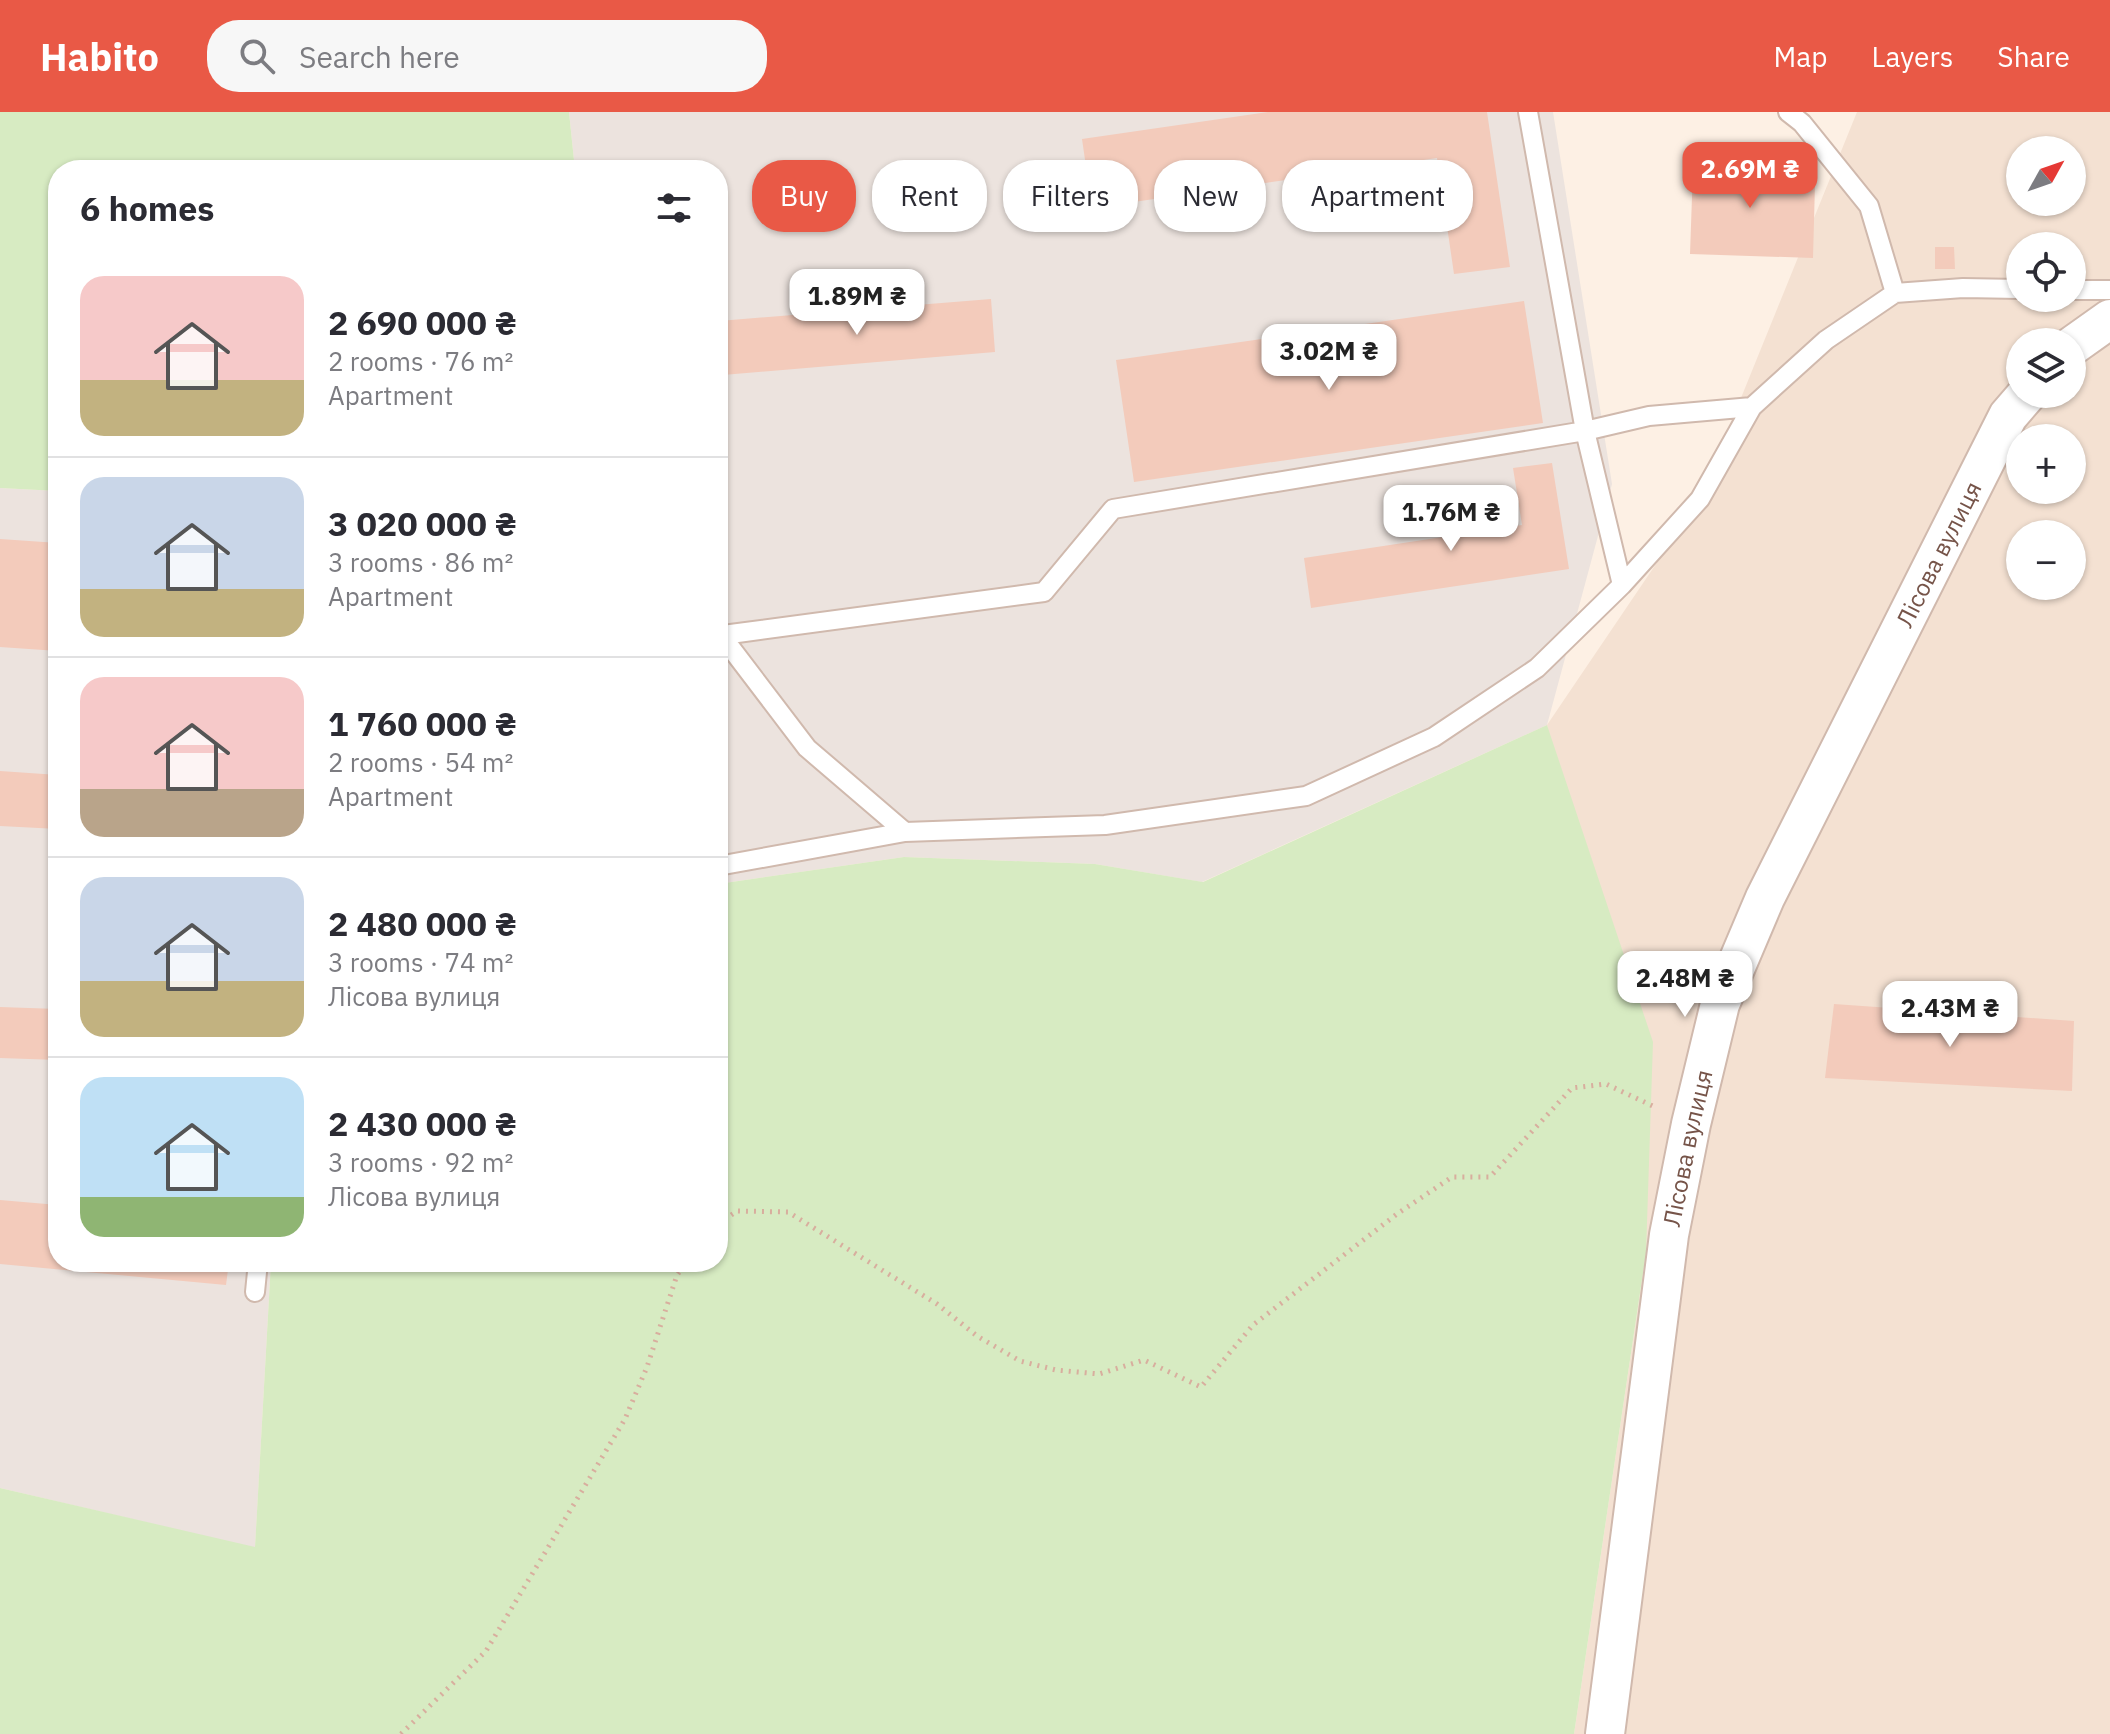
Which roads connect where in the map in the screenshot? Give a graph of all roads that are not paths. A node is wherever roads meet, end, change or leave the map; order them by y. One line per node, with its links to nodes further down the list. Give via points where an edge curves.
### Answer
1 (1528, 112): 11 (lane)
2 (1788, 112): 6 (lane, via 1869,206)
3 (2006, 289): 6 (lane)
4 (2086, 290): 5 (lane)
5 (2110, 290)
6 (1895, 293): 9 (lane, via 1826,340)
7 (2110, 319): 8 (street)
8 (2086, 336)
9 (1752, 407): 11 (lane, via 1649,416); 12 (lane, via 1700,499)
10 (2015, 408): 19 (street, Лісова вулиця, via 1765,898 1720,1004 1669,1235)
11 (1585, 431): 12 (lane); 13 (lane, via 1113,509 1044,592)
12 (1622, 585): 15 (lane, via 1537,668 1434,737 1306,796 1105,825)
13 (728, 632)
14 (728, 644): 15 (lane, via 807,748)
15 (905, 832): 16 (lane)
16 (728, 864)
17 (257, 1272): 18 (lane)
18 (255, 1292)
19 (1605, 1734)

